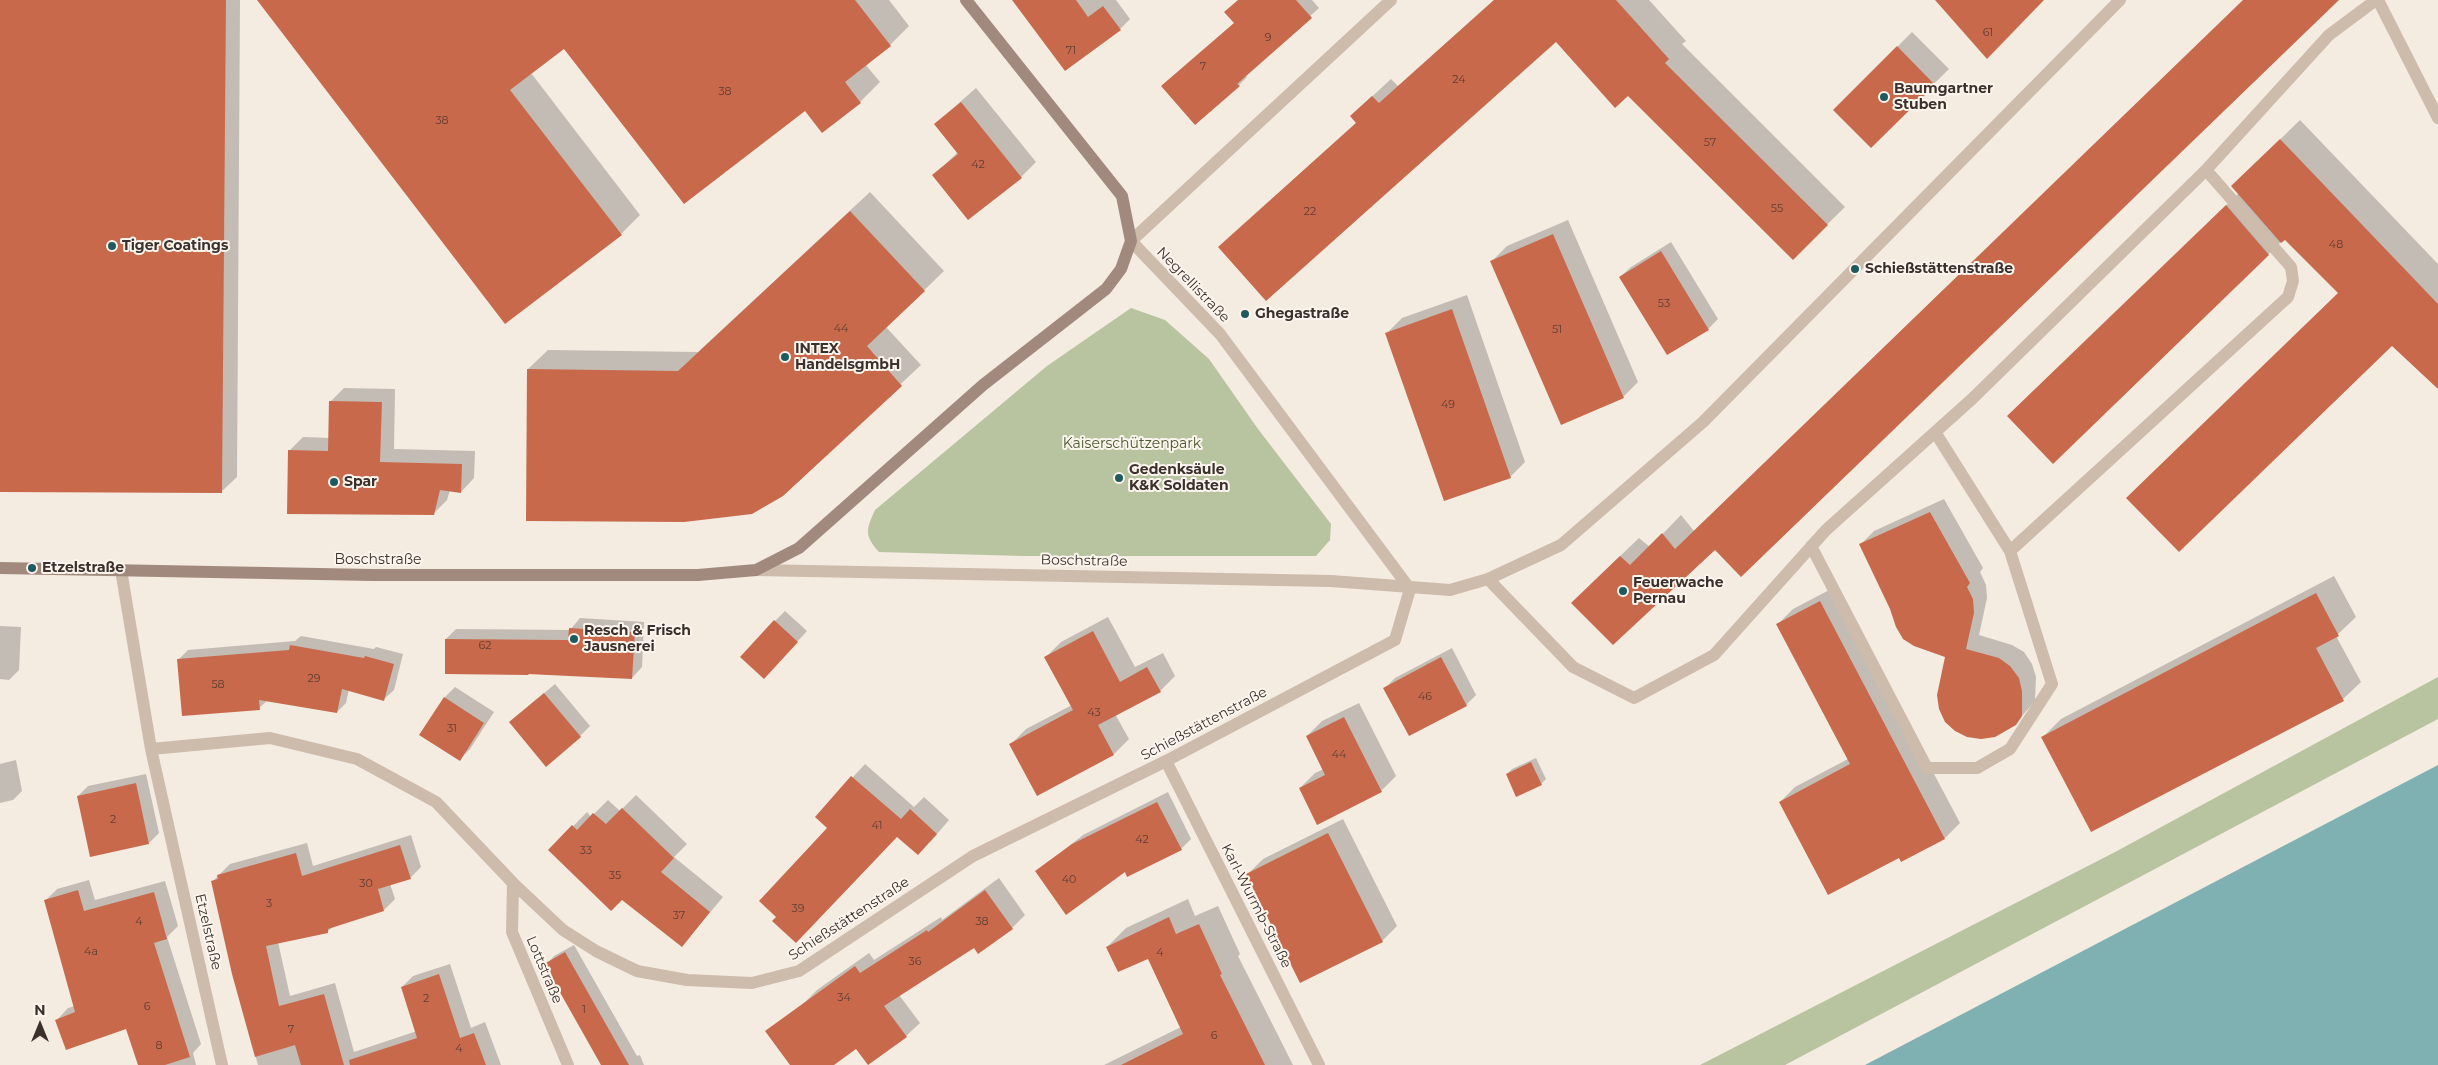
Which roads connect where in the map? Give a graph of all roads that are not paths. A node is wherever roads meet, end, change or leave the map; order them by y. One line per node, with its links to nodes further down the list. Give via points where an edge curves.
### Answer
1 (966, 0): 7 (main road, via 1122,196)
2 (1391, 0): 7 (street)
3 (2120, 0): 14 (street, via 1703,422 1561,545)
4 (2377, 0): 5 (street); 6 (street, via 2329,35)
5 (2438, 118)
6 (2206, 170): 8 (street); 10 (street, via 2291,267 2288,297)
7 (1130, 241): 13 (main road, Boschstraße, via 1121,269 1106,289 982,385 799,548); 15 (street, Negrellistraße, via 1220,334)
8 (1935, 432): 9 (street); 10 (street)
9 (1811, 546): 10 (street, via 1927,768 1977,768 2010,749 2052,684); 14 (street, via 1714,655 1634,698 1573,667)
10 (2010, 551)
11 (0, 568): 12 (main road, Boschstraße)
12 (121, 570): 13 (main road, Boschstraße, via 372,575 698,575); 16 (street, Etzelstraße)
13 (756, 570): 15 (street, Boschstraße, via 1331,581)
14 (1488, 579): 15 (street, via 1450,590)
15 (1410, 588): 17 (street, Schießstättenstraße, via 1395,640)
16 (151, 749): 18 (street, Schießstättenstraße, via 270,738 357,760 436,802); 19 (street, Etzelstraße)
17 (1166, 761): 18 (street, Schießstättenstraße, via 973,856 799,971 752,983 687,980 637,971 563,930); 21 (street, Karl-Wurmb-Straße)
18 (513, 883): 20 (street, Lottstraße, via 512,932)
19 (222, 1065)
20 (568, 1065)
21 (1319, 1065)

